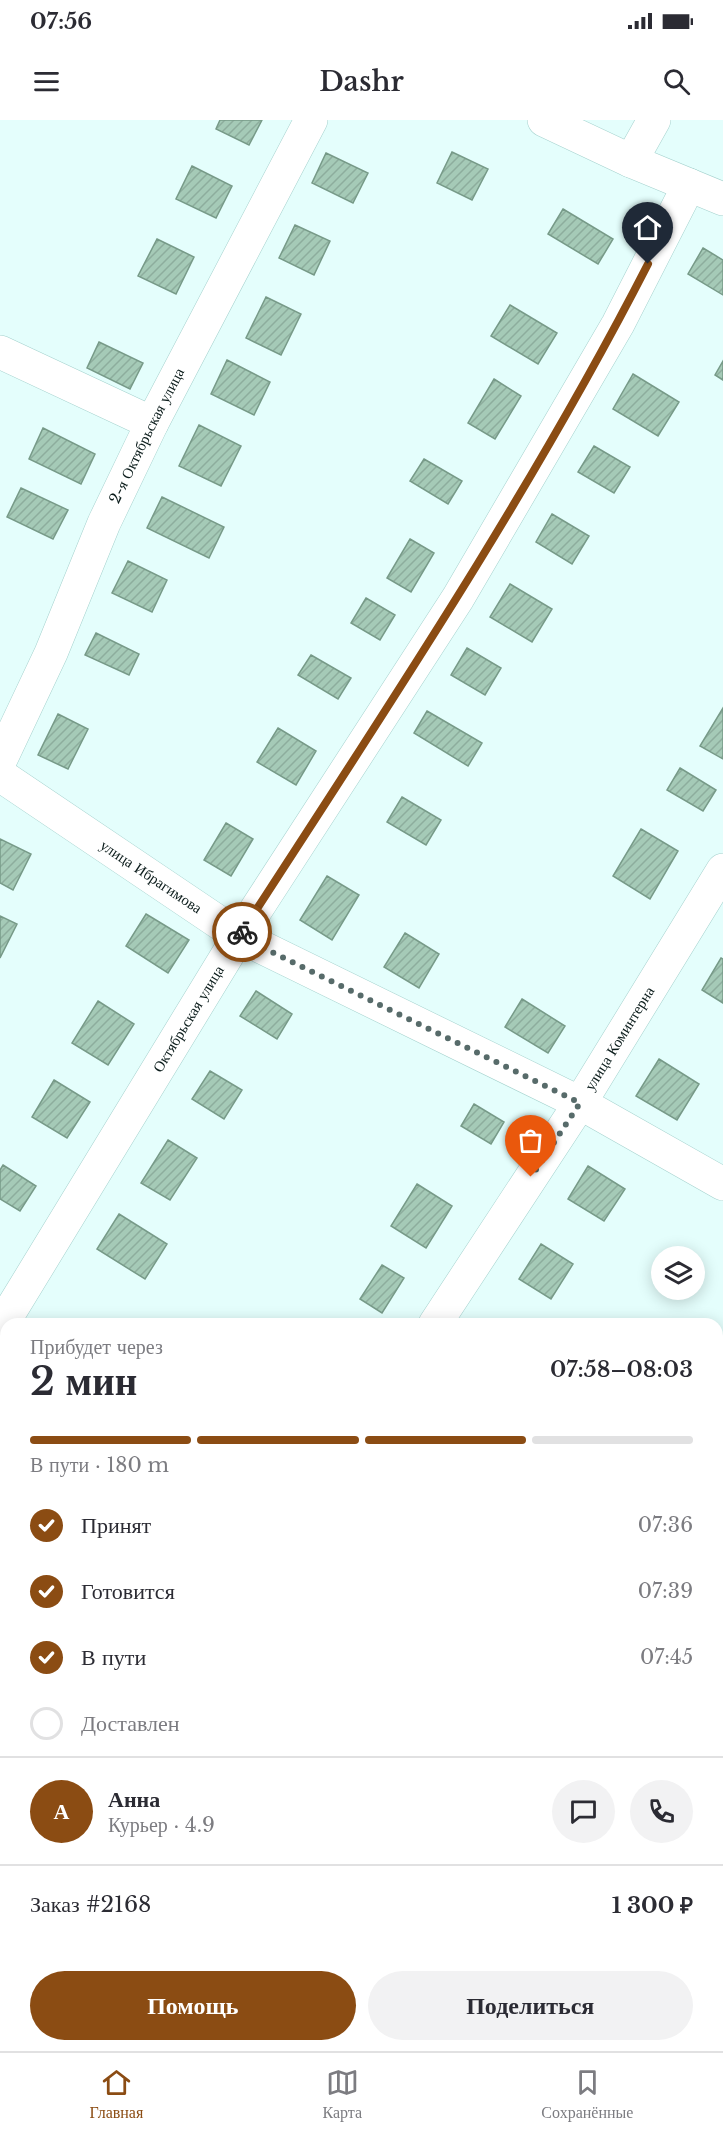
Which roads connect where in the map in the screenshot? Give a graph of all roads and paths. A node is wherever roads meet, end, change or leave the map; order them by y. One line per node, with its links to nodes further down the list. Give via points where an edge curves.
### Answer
1 (311, 120): 8 (street, 2-я Октябрьская улица)
2 (544, 120): 4 (street)
3 (654, 120): 4 (street)
4 (631, 161): 5 (street)
5 (689, 185): 6 (street); 12 (street, Октябрьская улица, via 618,324 458,598)
6 (723, 199)
7 (0, 352): 8 (street)
8 (152, 423): 9 (street, 2-я Октябрьская улица)
9 (0, 761)
10 (0, 775): 12 (street, улица Ибрагимова)
11 (723, 870): 13 (street, улица Коминтерна)
12 (239, 936): 13 (street, улица Ибрагимова); 15 (street, Октябрьская улица)
13 (580, 1103): 14 (street, улица Ибрагимова); 16 (street, улица Коминтерна)
14 (723, 1184)
15 (6, 1318)
16 (439, 1318)

